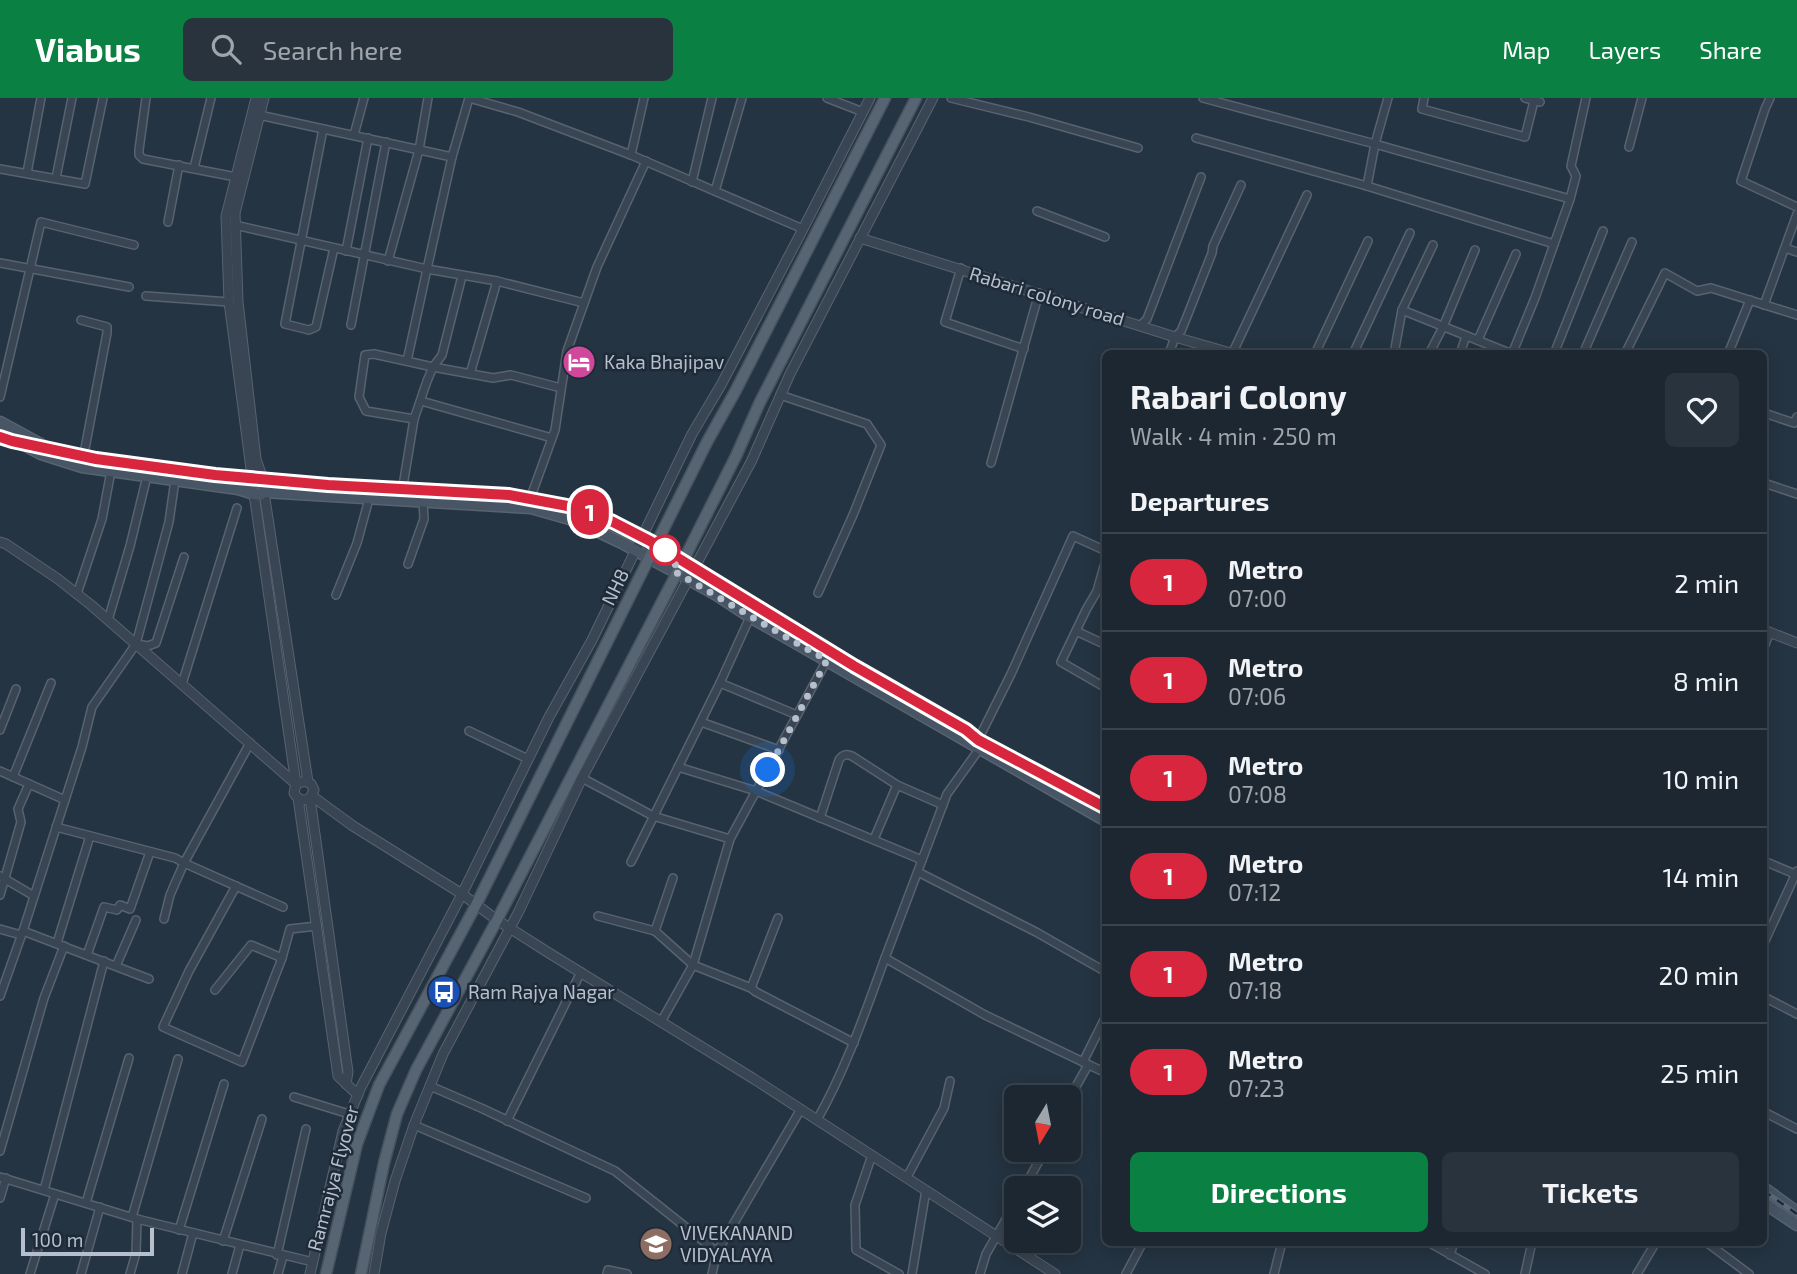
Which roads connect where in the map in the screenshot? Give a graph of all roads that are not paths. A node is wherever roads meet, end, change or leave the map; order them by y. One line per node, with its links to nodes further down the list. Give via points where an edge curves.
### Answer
1 (41, 98): 45 (street)
2 (72, 98): 48 (street)
3 (103, 98): 48 (street, via 85,184)
4 (146, 98): 42 (street, via 139,155)
5 (211, 98): 43 (street)
6 (256, 98): 46 (street)
7 (264, 98): 29 (street)
8 (364, 98): 31 (street)
9 (428, 98): 38 (street)
10 (469, 98): 39 (street); 40 (street)
11 (644, 98): 39 (street)
12 (712, 98): 49 (street)
13 (742, 98): 52 (street)
14 (827, 98): 28 (street)
15 (870, 98): 28 (street)
16 (885, 98): 145 (main road, NH8)
17 (916, 98): 148 (main road)
18 (933, 98): 64 (street)
19 (951, 98): 37 (street)
20 (1203, 98): 27 (street)
21 (1388, 98): 35 (street)
22 (1424, 98): 23 (street, via 1422,109 1525,137 1537,101)
23 (1525, 98)
24 (1586, 98): 54 (street, via 1571,166 1576,176)
25 (1642, 98): 36 (street)
26 (1770, 98): 55 (street, via 1741,181)
27 (1225, 101): 35 (street)
28 (863, 112): 60 (street)
29 (259, 115): 30 (street); 59 (street)
30 (323, 129): 31 (street); 65 (street)
31 (354, 135): 32 (street)
32 (368, 138): 34 (street); 74 (street)
33 (1196, 138): 51 (street)
34 (386, 142): 38 (street); 77 (street)
35 (1375, 145): 51 (street); 54 (street)
36 (1629, 147)
37 (1138, 148)
38 (419, 150): 40 (street); 78 (street)
39 (631, 155): 41 (street)
40 (452, 157): 82 (street)
41 (646, 161): 49 (street); 90 (street)
42 (179, 165): 43 (street); 58 (street)
43 (194, 168): 46 (street)
44 (0, 169): 45 (street)
45 (27, 173): 48 (street)
46 (236, 177): 89 (street, via 226,216)
47 (1201, 177): 96 (street)
48 (56, 178)
49 (692, 182): 52 (street)
50 (1241, 185): 99 (street)
51 (1367, 186): 68 (street)
52 (715, 191): 60 (street)
53 (1307, 195): 104 (street)
54 (1570, 200): 68 (street)
55 (1797, 207)
56 (1037, 211): 63 (street)
57 (1797, 214): 72 (street)
58 (168, 222)
59 (235, 225): 65 (street); 135 (street, via 238,302)
60 (803, 229): 143 (street)
61 (1603, 231): 112 (street)
62 (1410, 233): 106 (street)
63 (1105, 237)
64 (860, 238): 81 (street, Rabari colony road); 120 (street)
65 (303, 241): 71 (street); 71 (street, via 285,324 309,330 316,327)
66 (1368, 241): 105 (street)
67 (1632, 242): 113 (street)
68 (1554, 244): 111 (street)
69 (134, 245): 80 (street, via 41,222)
70 (1433, 245): 92 (street)
71 (334, 248): 74 (street)
72 (1785, 248): 75 (street); 91 (street)
73 (1475, 250): 97 (street)
74 (346, 251): 77 (street)
75 (1797, 252)
76 (1516, 254): 100 (street)
77 (363, 256): 78 (street); 95 (street)
78 (388, 261): 82 (street)
79 (0, 263): 80 (street)
80 (31, 268): 85 (street); 121 (street)
81 (961, 268): 86 (street, Rabari colony road); 101 (street, via 945,322)
82 (427, 269): 83 (street); 116 (street)
83 (462, 276): 84 (street); 117 (street, via 442,355)
84 (497, 281): 90 (street); 118 (street)
85 (129, 287)
86 (1039, 293): 96 (street, Rabari colony road); 101 (street)
87 (146, 296): 89 (street)
88 (1750, 300): 91 (street); 114 (street, via 1711,288 1698,291 1665,272); 115 (street)
89 (229, 302): 135 (street)
90 (584, 303): 119 (street, via 567,351)
91 (1764, 305): 93 (street)
92 (1402, 310): 97 (street); 107 (street)
93 (1797, 315)
94 (81, 320): 129 (street, via 107,327)
95 (351, 325)
96 (1142, 325): 99 (street, Rabari colony road)
97 (1443, 327): 98 (street); 108 (street)
98 (1466, 336): 100 (street); 109 (street)
99 (1175, 337): 102 (street, Rabari colony road); 103 (street)
100 (1478, 340): 110 (street)
101 (1024, 349): 130 (street)
102 (1204, 349)
103 (1170, 350)
104 (1234, 350)
105 (1317, 350)
106 (1355, 350)
107 (1395, 350)
108 (1431, 350)
109 (1461, 350)
110 (1494, 350)
111 (1514, 350)
112 (1556, 350)
113 (1585, 350)
114 (1627, 350)
115 (1730, 350)
116 (407, 362): 117 (street); 125 (street, via 365,355 359,397 366,411)
117 (433, 367): 118 (street); 122 (street)
118 (470, 374): 119 (street, via 512,375)
119 (561, 388): 128 (street)
120 (780, 395): 150 (street, via 751,462); 151 (street, via 866,424 881,445)
121 (0, 397)
122 (421, 401): 125 (street); 128 (street)
123 (1767, 414): 124 (street, via 1794,423)
124 (1797, 417)
125 (414, 419): 136 (street)
126 (0, 422): 129 (main road, via 44,446)
127 (0, 432): 131 (main road, via 41,454)
128 (552, 438): 139 (street)
129 (83, 459): 135 (main road)
130 (991, 463)
131 (111, 471): 132 (main road); 152 (street, via 103,519)
132 (147, 476): 133 (main road); 155 (street)
133 (175, 480): 135 (main road); 160 (street, via 169,522)
134 (1767, 484): 137 (street)
135 (259, 489): 136 (main road); 138 (main road); 179 (street); 181 (street)
136 (402, 492): 139 (main road)
137 (1797, 494)
138 (369, 499): 140 (main road); 153 (street)
139 (530, 499): 143 (main road, via 575,513)
140 (423, 502): 143 (main road, via 531,508); 147 (street, via 424,519)
141 (237, 508): 164 (street)
142 (0, 542): 152 (street)
143 (636, 547): 145 (main road); 174 (street)
144 (1102, 549): 172 (street, via 1073,536)
145 (650, 555): 148 (main road); 209 (main road, NH8)
146 (184, 557): 160 (street, via 156,643)
147 (408, 564)
148 (679, 570): 150 (main road); 215 (main road)
149 (1102, 573): 156 (street)
150 (690, 576): 154 (main road); 178 (street)
151 (818, 593)
152 (76, 594): 155 (street)
153 (336, 595)
154 (751, 612): 161 (main road); 163 (street); 172 (main road, via 816,642)
155 (108, 620): 160 (street)
156 (1076, 631): 158 (street); 165 (street, via 1061,662)
157 (1767, 631): 159 (street)
158 (1102, 643)
159 (1797, 643)
160 (136, 644): 164 (street); 186 (street, via 92,707)
161 (827, 660): 167 (street); 172 (main road)
162 (51, 683): 177 (street)
163 (720, 683): 167 (street); 168 (street)
164 (182, 684): 171 (street)
165 (1102, 686)
166 (16, 689): 169 (street)
167 (797, 715): 173 (street)
168 (701, 722): 173 (street); 175 (street)
169 (0, 730)
170 (469, 731): 174 (street)
171 (250, 743): 181 (street); 200 (street)
172 (979, 744): 187 (street); 188 (main road); 191 (main road)
173 (779, 750): 183 (street)
174 (528, 759): 206 (street)
175 (678, 767): 183 (street); 189 (street)
176 (0, 771): 177 (street)
177 (13, 777): 180 (street)
178 (582, 778): 189 (street); 217 (street)
179 (308, 782): 181 (street); 184 (street, via 314,790)
180 (29, 784): 186 (street); 203 (street, via 18,809 21,822)
181 (296, 784): 185 (street)
182 (897, 785): 187 (street); 190 (street, via 846,754); 195 (street)
183 (756, 791): 190 (street); 194 (street)
184 (311, 797): 185 (street); 206 (street); 246 (street)
185 (298, 798): 216 (street)
186 (65, 800): 192 (street)
187 (943, 805): 197 (street)
188 (1102, 808)
189 (653, 816): 194 (street); 198 (street)
190 (820, 818): 195 (street)
191 (1102, 819)
192 (56, 827): 193 (street); 208 (street)
193 (90, 836): 196 (street); 222 (street)
194 (730, 839): 227 (street)
195 (874, 839): 197 (street)
196 (149, 852): 200 (street); 223 (street, via 130,909 104,907)
197 (922, 860): 201 (street)
198 (631, 862)
199 (1767, 862): 202 (street)
200 (184, 863): 205 (street); 213 (street)
201 (918, 872): 225 (street); 229 (street)
202 (1797, 874): 221 (street)
203 (3, 877): 207 (street); 208 (street)
204 (673, 878): 219 (street)
205 (236, 886): 210 (street); 224 (street, via 163,1027 242,1062)
206 (462, 894): 209 (street); 250 (street)
207 (0, 895)
208 (34, 896): 220 (street)
209 (476, 905): 215 (street); 249 (main road, NH8)
210 (283, 907)
211 (598, 916): 219 (street)
212 (778, 918): 232 (street)
213 (164, 919)
214 (136, 920): 228 (street)
215 (497, 920): 217 (street); 302 (main road, via 397,1114)
216 (317, 926): 224 (street, via 290,929); 246 (street, via 338,1076)
217 (510, 928): 230 (street); 248 (street)
218 (0, 929): 220 (street)
219 (655, 932): 227 (street)
220 (22, 933): 222 (street); 234 (street)
221 (1767, 937)
222 (60, 944): 223 (street); 261 (street)
223 (87, 955): 226 (street)
224 (282, 958): 233 (street, via 251,945)
225 (885, 958): 239 (street); 242 (street, via 985,1015)
226 (104, 961): 228 (street); 265 (street)
227 (693, 965): 232 (street); 237 (street)
228 (116, 966): 231 (street)
229 (1102, 970)
230 (581, 972): 237 (street); 257 (street)
231 (149, 979)
232 (751, 988): 239 (street)
233 (215, 990)
234 (0, 996)
235 (1767, 999): 236 (street)
236 (1797, 1014)
237 (661, 1022): 252 (street)
238 (1102, 1025): 242 (street)
239 (854, 1043): 256 (street)
240 (129, 1058): 271 (street)
241 (178, 1059): 275 (street)
242 (1085, 1063): 243 (street); 247 (street)
243 (1102, 1071)
244 (950, 1081): 264 (street, via 944,1108)
245 (224, 1084): 278 (street)
246 (346, 1084): 250 (street)
247 (1075, 1085)
248 (429, 1086): 257 (street); 258 (street)
249 (376, 1093): 250 (street); 301 (main road, Ramrajya Flyover, via 357,1144)
250 (358, 1095): 254 (street)
251 (293, 1097): 254 (street)
252 (801, 1109): 256 (street); 290 (street)
253 (1767, 1114): 260 (street)
254 (349, 1115): 293 (street)
255 (262, 1119): 281 (street)
256 (817, 1119): 262 (street)
257 (507, 1121): 290 (street, via 615,1171)
258 (414, 1125): 270 (street); 303 (street, via 381,1233)
259 (306, 1129): 292 (street)
260 (1797, 1129)
261 (0, 1151)
262 (872, 1155): 264 (street); 307 (street, via 855,1205 856,1250)
263 (3, 1177): 265 (street); 269 (street)
264 (906, 1177): 266 (street)
265 (44, 1190): 268 (street)
266 (926, 1190): 280 (street); 308 (street)
267 (1767, 1190): 274 (main road)
268 (55, 1194): 271 (street); 294 (street)
269 (0, 1198)
270 (586, 1198)
271 (86, 1203): 273 (street)
272 (1767, 1205): 277 (main road)
273 (100, 1208): 275 (street); 295 (street)
274 (1797, 1212)
275 (135, 1218): 278 (street); 296 (street, via 136,1253)
276 (1004, 1222): 280 (street)
277 (1797, 1224)
278 (178, 1230): 279 (street)
279 (193, 1233): 281 (street); 297 (street)
280 (996, 1235): 309 (street); 310 (street)
281 (223, 1241): 282 (street)
282 (240, 1245): 292 (street); 298 (street)
283 (1141, 1246): 311 (street)
284 (1281, 1246): 312 (street)
285 (1435, 1246): 291 (street)
286 (1453, 1246): 291 (street)
287 (1531, 1246): 314 (street)
288 (1654, 1246): 315 (street)
289 (1711, 1246): 316 (street)
290 (718, 1252): 306 (street)
291 (1450, 1255): 313 (street)
292 (280, 1256): 293 (street); 299 (street)
293 (313, 1262): 300 (street)
294 (30, 1274)
295 (80, 1274)
296 (130, 1274)
297 (181, 1274)
298 (232, 1274)
299 (278, 1274)
300 (310, 1274)
301 (326, 1274)
302 (361, 1274)
303 (374, 1274)
304 (607, 1274): 305 (street, via 608,1270)
305 (627, 1274)
306 (712, 1274)
307 (899, 1274)
308 (912, 1274)
309 (980, 1274)
310 (1055, 1274)
311 (1126, 1274)
312 (1274, 1274)
313 (1485, 1274)
314 (1525, 1274)
315 (1637, 1274)
316 (1749, 1274)

